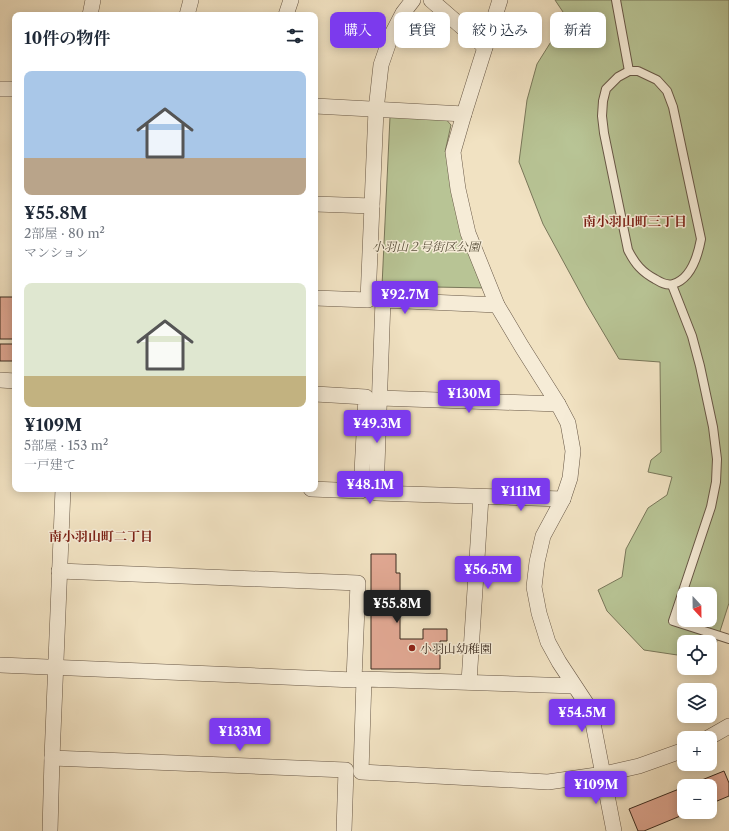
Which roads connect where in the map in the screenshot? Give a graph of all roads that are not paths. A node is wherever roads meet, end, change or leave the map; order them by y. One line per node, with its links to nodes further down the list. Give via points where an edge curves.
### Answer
1 (93, 0): 8 (street)
2 (191, 0): 9 (street)
3 (291, 0): 10 (street)
4 (413, 0): 18 (street, via 391,36 381,66)
5 (431, 0): 12 (street)
6 (500, 0): 11 (street)
7 (616, 0): 14 (lane)
8 (91, 12)
9 (188, 12)
10 (287, 12)
11 (496, 12)
12 (458, 24)
13 (485, 48): 19 (street)
14 (628, 71): 22 (lane, via 606,89 603,101 604,133 628,250 634,261 648,275 664,284); 22 (lane, via 647,74 657,80 667,92 673,107 701,239 693,266 684,277)
15 (0, 89): 16 (street)
16 (12, 90)
17 (318, 106): 18 (street)
18 (376, 110): 19 (street); 21 (street)
19 (464, 114): 24 (street, via 454,152 458,189 468,233)
20 (318, 204): 21 (street)
21 (372, 206): 23 (street, via 368,300)
22 (672, 285): 35 (lane, via 692,336 700,366 717,459 716,482 710,506 673,621)
23 (318, 298)
24 (498, 305): 28 (street, via 383,300); 29 (street)
25 (0, 380): 26 (street)
26 (12, 381)
27 (318, 394): 30 (street, via 366,397 361,491)
28 (380, 398): 29 (street); 32 (street, via 376,493)
29 (558, 404): 33 (street, via 568,424 573,451 570,478)
30 (318, 489)
31 (63, 492): 34 (street)
32 (481, 497): 33 (street); 38 (street)
33 (563, 499): 39 (street, via 543,536 534,587 548,642)
34 (60, 571): 37 (street); 37 (street, via 358,583 358,591 354,680)
35 (729, 639)
36 (0, 665): 37 (street)
37 (56, 668): 43 (street)
38 (469, 682): 39 (street); 44 (street, via 364,679 361,772 548,782)
39 (574, 686): 44 (street, via 586,703 592,718)
40 (729, 726): 41 (street)
41 (717, 733)
42 (677, 752): 44 (street, via 639,766)
43 (52, 758): 45 (street); 46 (street, via 346,770)
44 (604, 774): 47 (street)
45 (50, 831)
46 (344, 831)
47 (614, 831)

